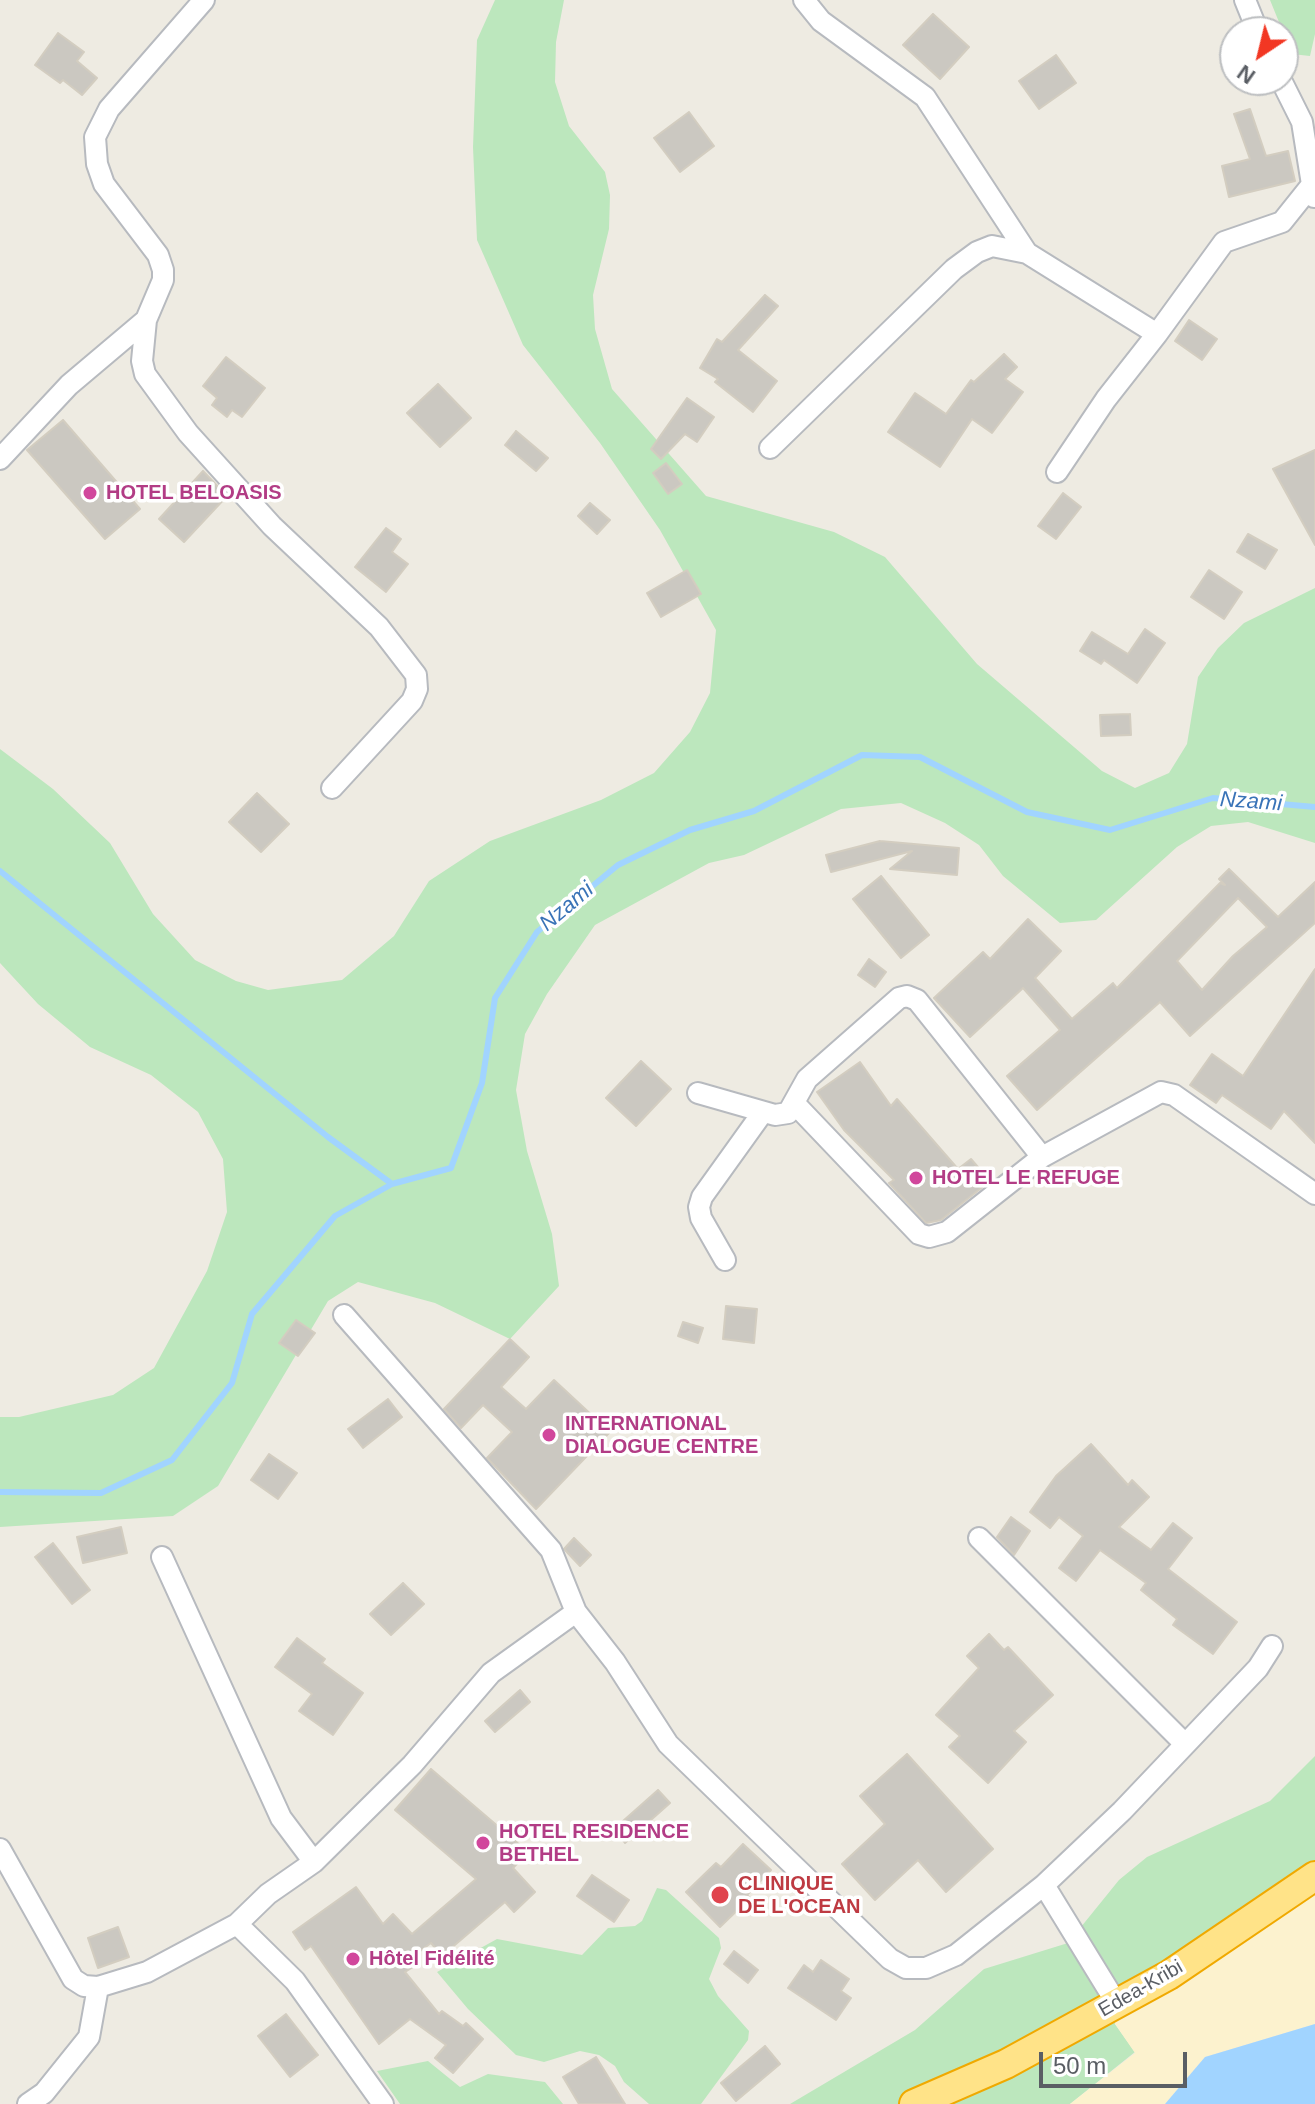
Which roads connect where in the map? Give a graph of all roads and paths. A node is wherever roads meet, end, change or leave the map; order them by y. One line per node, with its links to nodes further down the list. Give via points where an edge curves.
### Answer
1 (204, 0): 6 (street, via 109,109 95,137 104,184 158,255 163,270)
2 (804, 0): 5 (street, via 821,21 925,97)
3 (1289, 96): 4 (street, via 1302,122)
4 (1312, 194): 7 (street, via 1282,222 1224,242)
5 (1027, 253): 7 (street); 8 (street, via 992,246 954,269)
6 (146, 320): 9 (street, via 69,385); 11 (street, via 145,374 188,433 272,526 379,627 416,675 412,701)
7 (1157, 334): 10 (street)
8 (770, 448)
9 (0, 459)
10 (1057, 472)
11 (332, 788)
12 (698, 1093): 14 (street)
13 (795, 1104): 14 (street, via 782,1115); 15 (street, via 919,1234 929,1237 947,1232); 15 (street, via 807,1079 907,996 917,1000)
14 (763, 1112): 17 (street, via 699,1207)
15 (1042, 1157): 16 (street, via 1161,1092 1174,1095)
16 (1315, 1194)
17 (725, 1260)
18 (344, 1315): 21 (street, via 551,1550)
19 (979, 1538): 23 (street)
20 (162, 1557): 25 (street, via 281,1818)
21 (576, 1612): 25 (street, via 491,1673 412,1765); 27 (street, via 668,1744 890,1959 906,1968 926,1968 956,1955)
22 (1272, 1646): 23 (street, via 1258,1668)
23 (1184, 1743): 27 (street)
24 (0, 1849): 29 (street, via 73,1979)
25 (314, 1862): 28 (street)
26 (1315, 1876): 30 (highway, Edea-Kribi)
27 (1044, 1885): 30 (street)
28 (237, 1924): 29 (street, via 147,1972); 32 (street, via 295,1981)
29 (98, 1987): 31 (street, via 89,2037 44,2093)
30 (1117, 2004): 33 (highway, Edea-Kribi, via 1006,2064)
31 (28, 2104)
32 (383, 2104)
33 (914, 2104)

